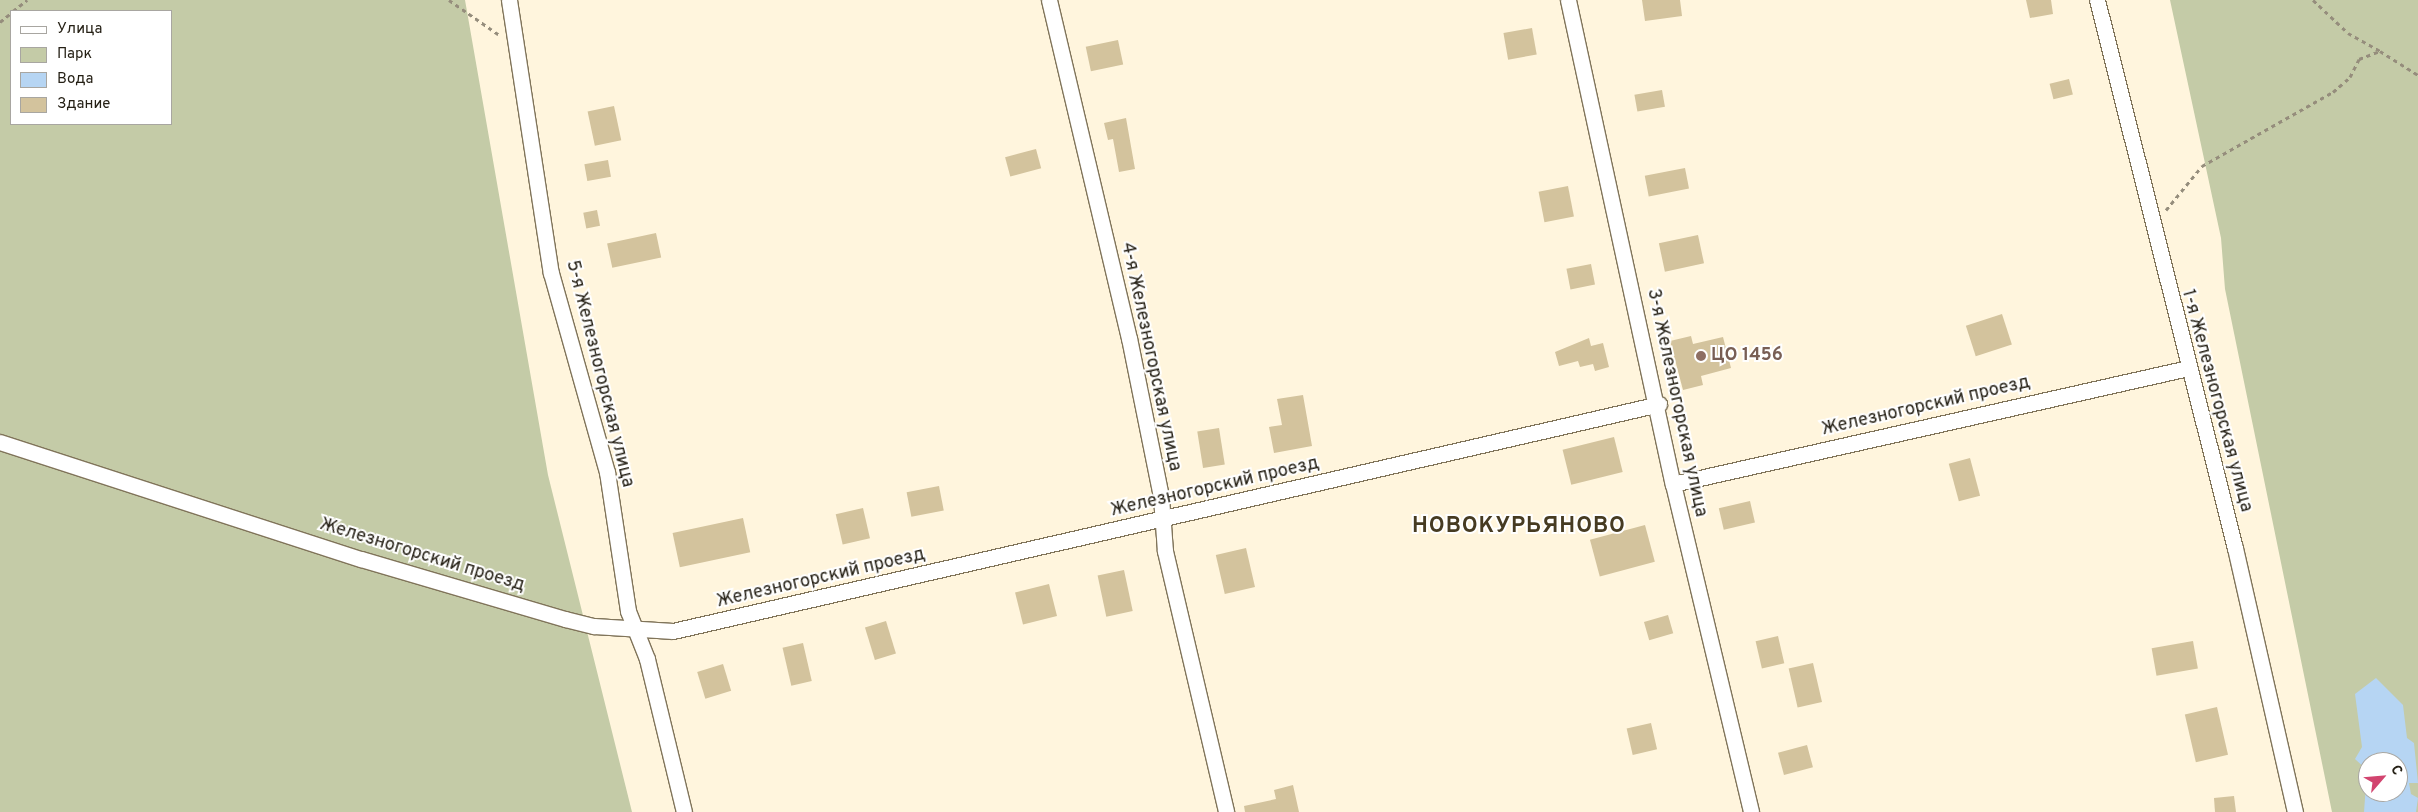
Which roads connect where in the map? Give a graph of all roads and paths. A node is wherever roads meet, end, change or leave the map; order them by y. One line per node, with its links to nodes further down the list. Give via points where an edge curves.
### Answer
1 (27, 0): 8 (path)
2 (449, 0): 11 (path)
3 (509, 0): 11 (street, 5-я Железногорская улица)
4 (1048, 0): 19 (street, 4-я Железногорская улица, via 1129,338 1161,497)
5 (1568, 0): 16 (street, 3-я Железногорская улица)
6 (2097, 0): 14 (street, 1-я Железногорская улица)
7 (2314, 0): 12 (path, via 2348,33)
8 (14, 10)
9 (10, 14): 10 (path)
10 (0, 22)
11 (518, 48): 20 (street, 5-я Железногорская улица, via 551,273 607,472)
12 (2380, 51): 13 (path); 14 (path, via 2359,59 2350,77 2333,92 2202,166)
13 (2418, 75)
14 (2153, 232): 15 (street, 1-я Железногорская улица)
15 (2188, 368): 18 (street, Железногорский проезд); 24 (street, 1-я Железногорская улица)
16 (1659, 404): 18 (street, 3-я Железногорская улица); 19 (street, Железногорский проезд)
17 (0, 442): 20 (street, Железногорский проезд, via 380,564 587,624)
18 (1673, 484): 23 (street, 3-я Железногорская улица)
19 (1160, 520): 20 (street, Железногорский проезд, via 738,618 673,631); 22 (street, 4-я Железногорская улица)
20 (633, 630): 21 (street, 5-я Железногорская улица, via 647,659)
21 (684, 812)
22 (1226, 812)
23 (1751, 812)
24 (2295, 812)

